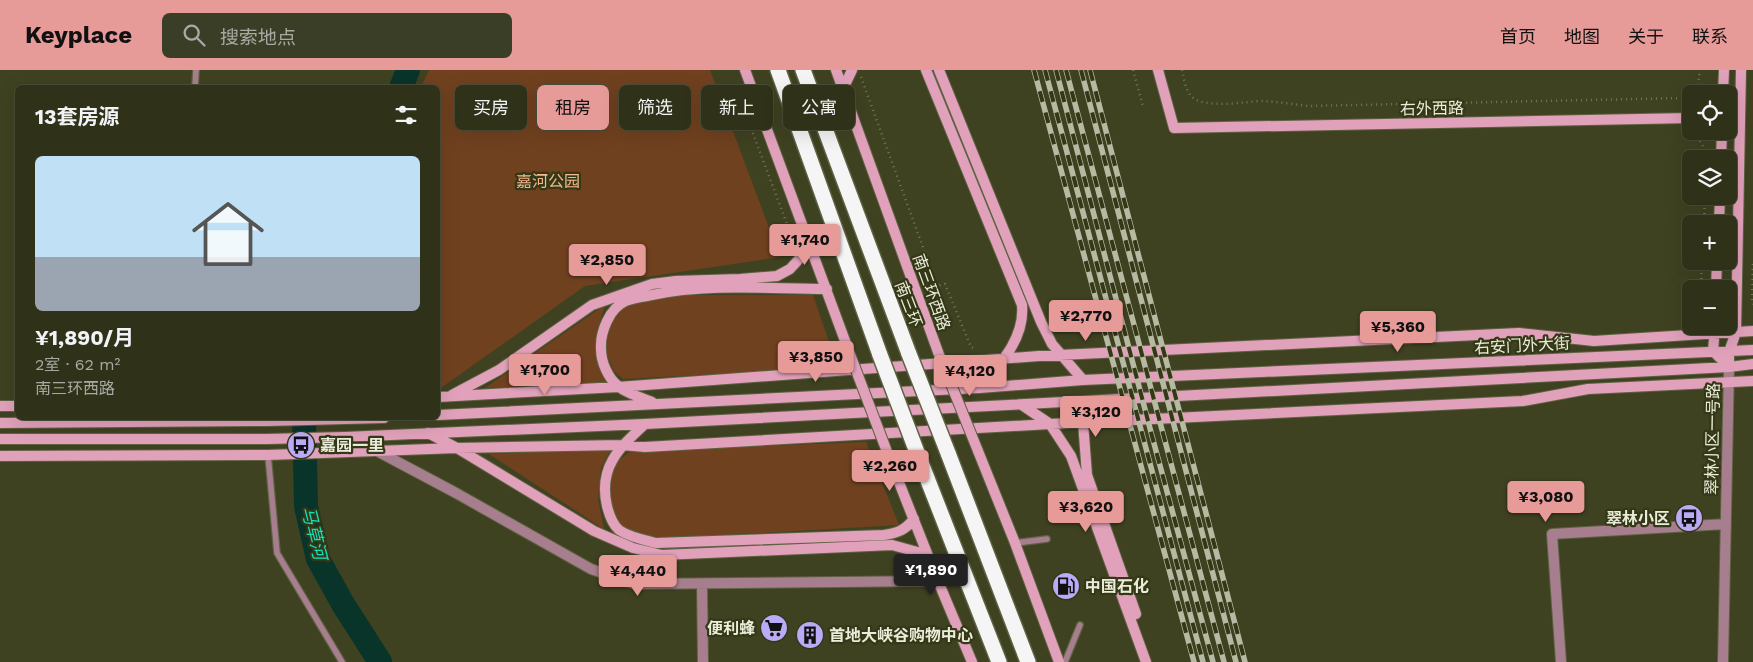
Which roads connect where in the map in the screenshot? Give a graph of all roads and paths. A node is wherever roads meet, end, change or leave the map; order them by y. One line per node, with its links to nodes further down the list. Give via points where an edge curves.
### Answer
1 (196, 70): 15 (lane)
2 (745, 70): 29 (main road)
3 (778, 70): 85 (highway, bridge, via 880,355)
4 (803, 70): 86 (highway, 南三环, bridge)
5 (836, 70): 16 (main road, 南三环西路)
6 (926, 70): 44 (main road, via 1022,305 1023,317 1017,337)
7 (939, 70): 43 (main road, via 1041,322 1052,344)
8 (1133, 70): 22 (path)
9 (1158, 70): 23 (main road, 右外西路, via 1174,128)
10 (1182, 70): 21 (path, via 1192,96 1209,104 1265,101 1308,106)
11 (1700, 70): 18 (path)
12 (1724, 70): 19 (main road)
13 (1741, 70): 20 (main road)
14 (856, 72): 17 (main road); 39 (path, via 937,286 945,284)
15 (195, 85)
16 (841, 85)
17 (847, 85)
18 (1698, 85)
19 (1723, 85)
20 (1737, 97)
21 (1682, 98)
22 (1143, 106)
23 (1682, 118)
24 (855, 123): 77 (main road, 南三环西路, bridge, via 938,352)
25 (752, 130): 29 (path, via 793,240)
26 (1734, 140): 31 (main road)
27 (1700, 141): 28 (path)
28 (1705, 150)
29 (811, 246): 32 (main road); 52 (main road, via 790,269 777,276 652,284 592,305 499,370)
30 (1753, 264): 33 (path)
31 (1736, 280)
32 (827, 290): 50 (main road, via 711,288 672,291 625,301 605,324 600,339 604,366); 74 (main road, bridge)
33 (1753, 304)
34 (1753, 331): 36 (main road)
35 (1682, 332): 43 (main road, via 1594,341 1519,333)
36 (1737, 332)
37 (1714, 335): 41 (main road)
38 (1735, 335): 42 (main road)
39 (971, 347)
40 (1753, 350): 42 (main road, 右安门外大街)
41 (1713, 351): 42 (main road, 右安门外大街); 46 (main road); 47 (main road, 右安门外大街)
42 (1729, 352): 46 (main road)
43 (1063, 355): 44 (main road); 47 (main road)
44 (1004, 359): 50 (main road); 51 (main road)
45 (1753, 364): 46 (main road, 右安门外大街)
46 (1729, 367): 49 (street, 翠林小区一号路); 54 (main road, 右安门外大街)
47 (1083, 380): 51 (main road, 右安门外大街)
48 (1753, 381): 49 (main road)
49 (1728, 382): 62 (main road, via 1588,389 1523,401); 75 (street, 翠林小区一号路)
50 (618, 386): 52 (main road); 56 (main road)
51 (979, 388): 56 (main road, 右安门外大街)
52 (449, 397): 53 (main road); 55 (main road)
53 (440, 398)
54 (1086, 401): 57 (main road, 右安门外大街); 62 (main road)
55 (440, 403)
56 (653, 403): 60 (main road, 右安门外大街)
57 (1022, 405): 64 (main road, 右安门外大街); 65 (main road)
58 (0, 406): 59 (main road)
59 (15, 406)
60 (440, 415)
61 (331, 420): 63 (main road)
62 (1083, 422): 65 (main road); 90 (main road, via 1087,475)
63 (0, 423)
64 (645, 424): 66 (main road, 右安门外大街); 69 (main road)
65 (1050, 424): 69 (main road, via 645,447); 89 (main road, via 1071,456)
66 (427, 433): 67 (main road, 右安门外大街); 70 (main road)
67 (340, 437): 68 (main road, 右安门外大街); 71 (main road)
68 (0, 439)
69 (622, 445): 70 (main road); 74 (main road, via 609,465 604,486 610,518 619,530 656,543 884,535 900,532)
70 (457, 448): 71 (main road); 78 (main road, via 594,531 632,548 662,555 892,545)
71 (377, 451): 72 (main road); 80 (street, via 591,569 635,584)
72 (268, 455): 73 (main road); 82 (lane, via 277,553)
73 (0, 456)
74 (914, 519): 78 (main road)
75 (1726, 524): 91 (street, via 1552,534); 92 (street, 翠林小区一号路)
76 (1047, 539): 77 (lane)
77 (1016, 543): 87 (main road, 南三环西路)
78 (930, 558): 79 (main road)
79 (938, 581): 80 (street); 84 (main road)
80 (702, 584): 83 (street)
81 (1080, 625): 88 (lane)
82 (342, 662)
83 (703, 662)
84 (972, 662)
85 (999, 662)
86 (1028, 662)
87 (1059, 662)
88 (1065, 662)
89 (1146, 662)
90 (1153, 662)
91 (1561, 662)
92 (1723, 662)

